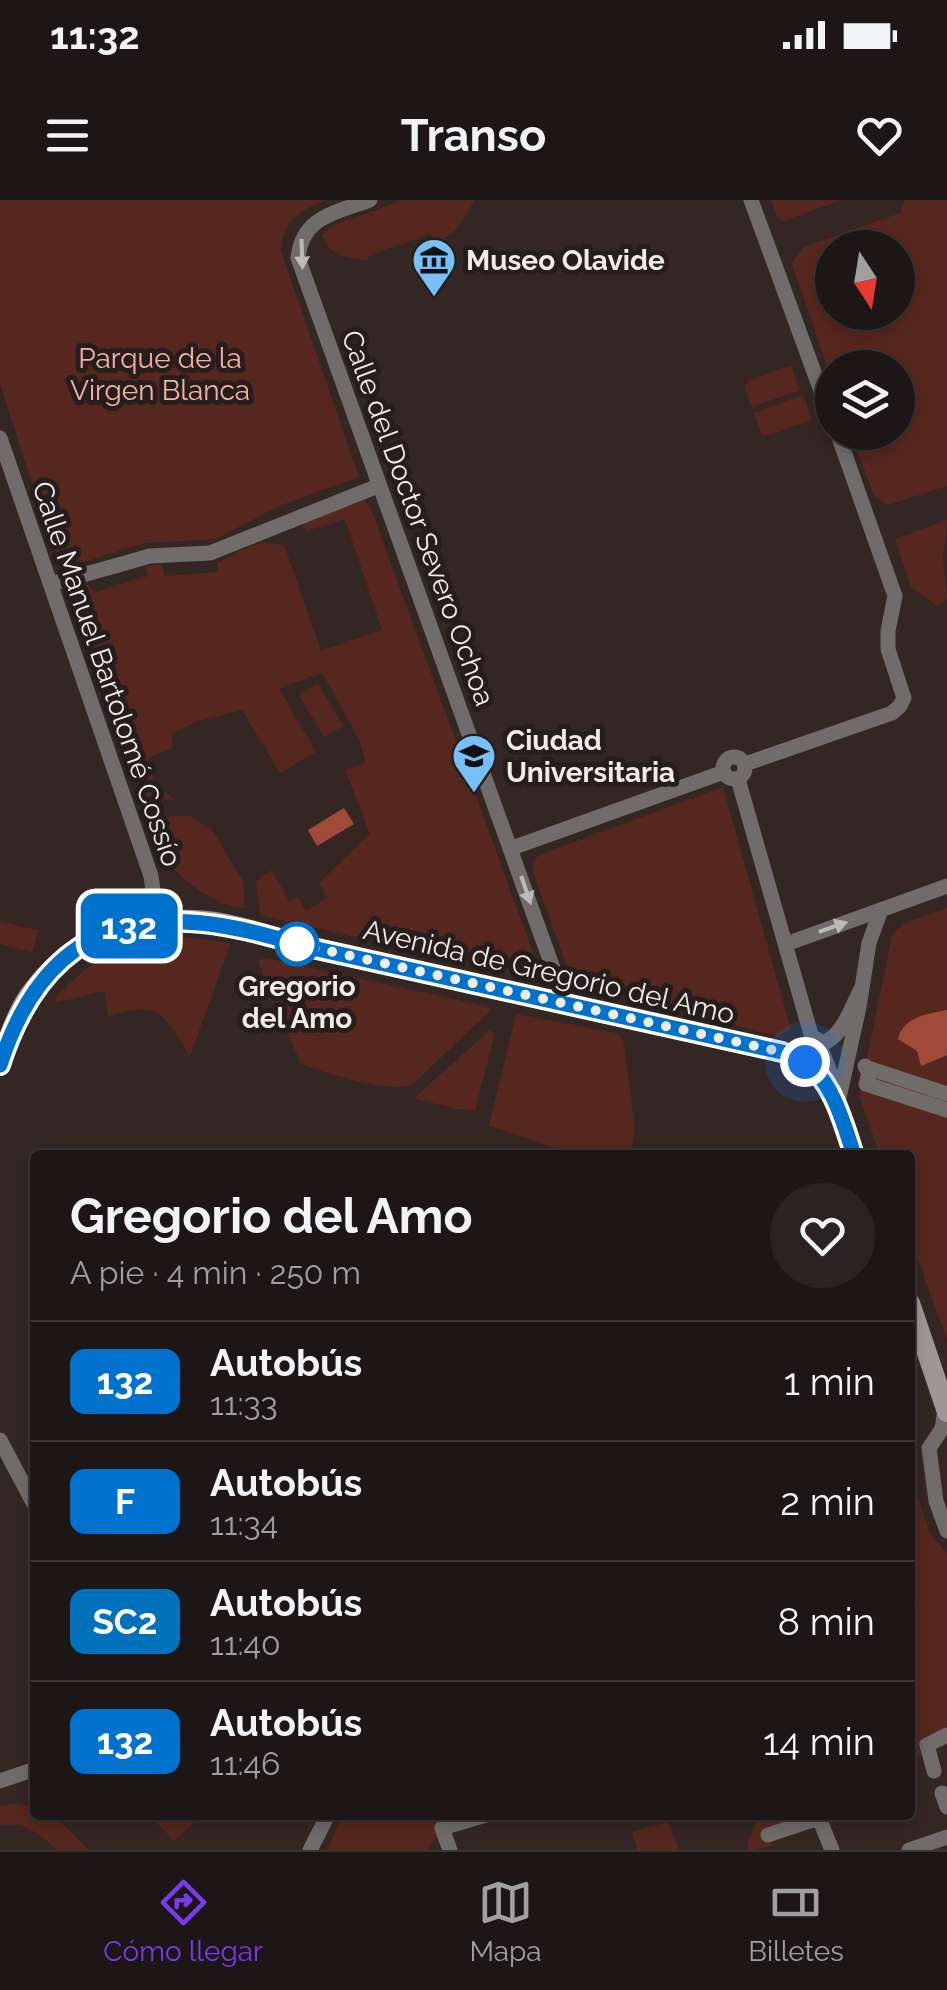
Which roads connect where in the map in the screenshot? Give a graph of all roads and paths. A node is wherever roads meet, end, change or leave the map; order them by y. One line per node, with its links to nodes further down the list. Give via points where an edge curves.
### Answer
1 (370, 200): 6 (street, Calle del Doctor Severo Ochoa, one-way to 6, via 309,227 298,258)
2 (751, 200): 3 (street)
3 (815, 375)
4 (2, 449): 7 (street, Calle Manuel Bartolomé Cossío)
5 (843, 450): 8 (street, via 895,596 888,649 904,698 892,713)
6 (378, 486): 7 (street, via 210,554 150,556); 9 (street, Calle del Doctor Severo Ochoa)
7 (51, 584): 12 (street, Calle Manuel Bartolomé Cossío, via 152,876 154,897)
8 (736, 772): 9 (street); 13 (street)
9 (512, 848): 15 (street, Calle del Doctor Severo Ochoa, one-way to 15, via 559,985)
10 (947, 886): 11 (street)
11 (880, 910): 13 (street, one-way to 11); 14 (street)
12 (137, 923): 15 (street, Avenida de Gregorio del Amo, via 196,920 248,928); 19 (street, Avenida de Gregorio del Amo, via 105,933 46,974 28,997)
13 (786, 944): 16 (street)
14 (862, 987): 17 (street, via 846,1022); 21 (street)
15 (552, 1002): 18 (street, Avenida de Gregorio del Amo)
16 (810, 1027): 17 (street); 18 (street, via 796,1047)
17 (821, 1045): 21 (street)
18 (782, 1052): 21 (street, Avenida de Gregorio del Amo, via 805,1062)
19 (0, 1066)
20 (947, 1094): 22 (street, via 867,1070 866,1084)
21 (838, 1101): 23 (street, Avenida de Gregorio del Amo)
22 (947, 1110)
23 (853, 1150)
24 (915, 1320): 26 (street)
25 (915, 1344): 26 (street)
26 (927, 1360): 27 (street)
27 (946, 1411): 29 (street, via 930,1448)
28 (0, 1440): 30 (street)
29 (941, 1464): 31 (street, via 936,1501)
30 (30, 1497)
31 (947, 1531)
32 (947, 1734): 34 (street, via 928,1745)
33 (30, 1771): 35 (street)
34 (934, 1771)
35 (0, 1781)
36 (325, 1820): 42 (street)
37 (469, 1820): 43 (street, via 442,1828)
38 (813, 1820): 40 (street)
39 (820, 1820): 44 (street)
40 (768, 1835)
41 (947, 1837): 45 (street)
42 (310, 1850)
43 (450, 1850)
44 (832, 1850)
45 (910, 1850)

